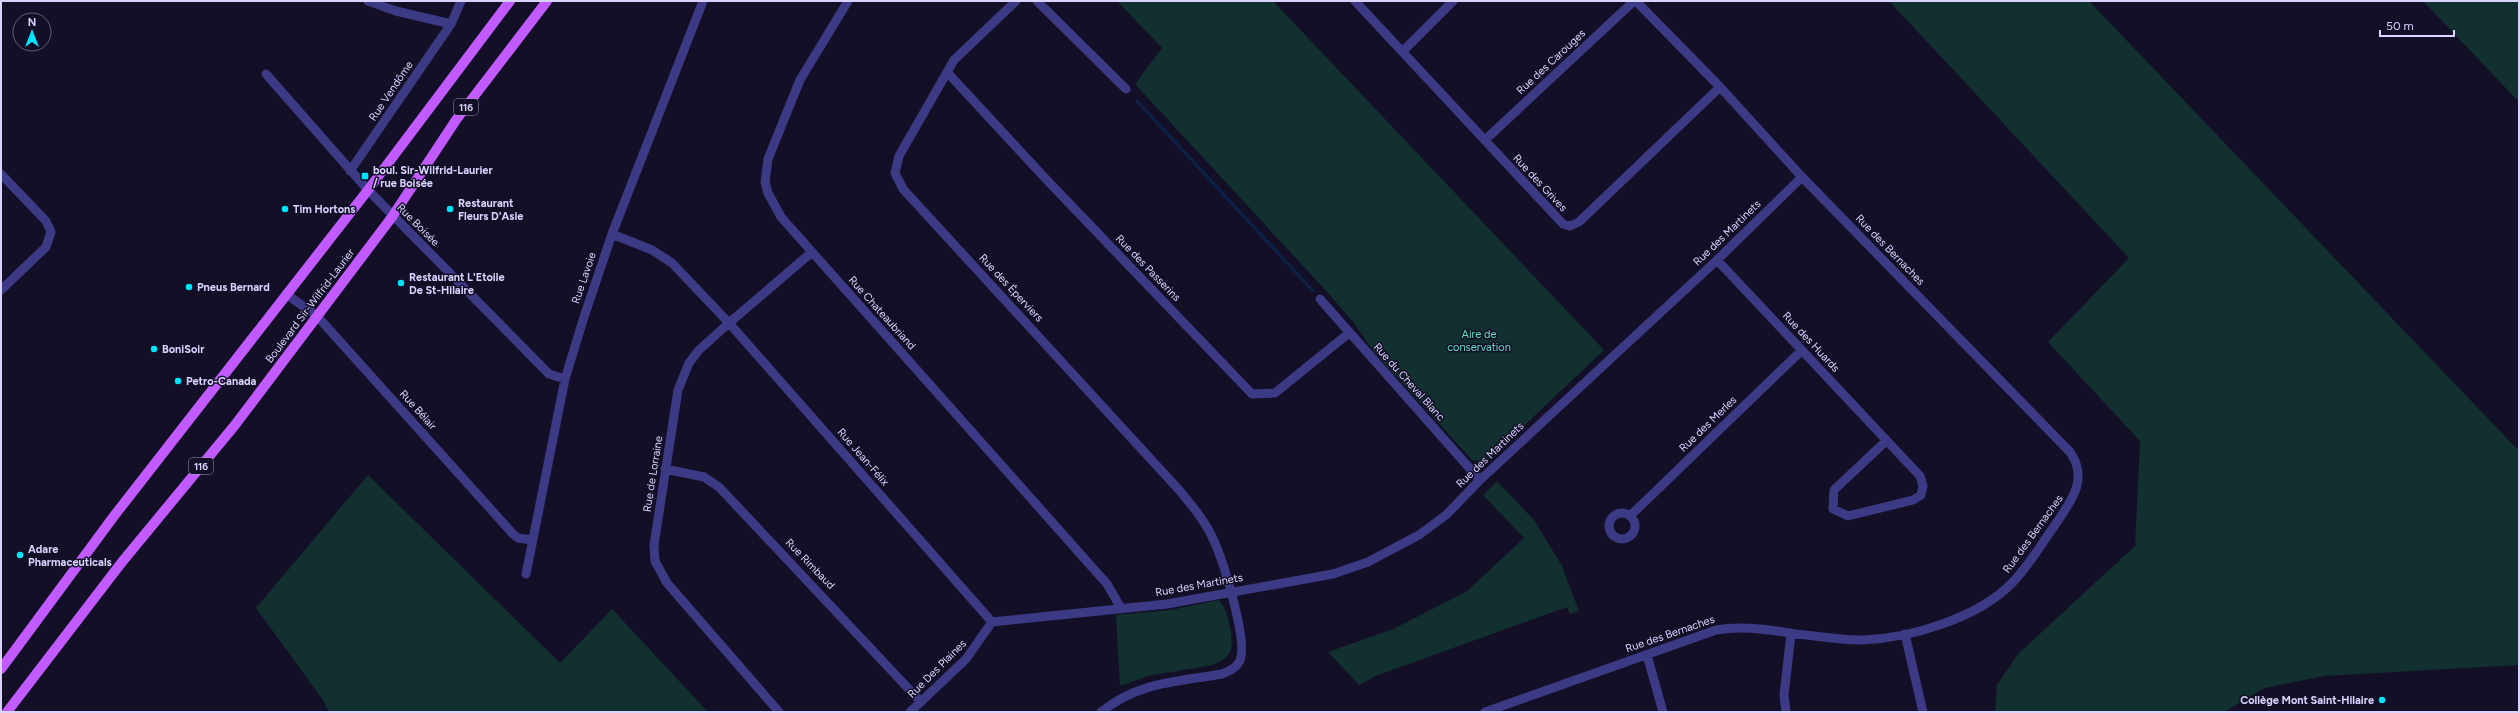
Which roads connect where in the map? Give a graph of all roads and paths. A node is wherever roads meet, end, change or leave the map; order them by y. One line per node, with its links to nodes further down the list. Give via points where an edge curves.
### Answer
1 (368, 1): 12 (street, via 396,11)
2 (461, 1): 12 (street, Rue Vendôme)
3 (510, 1): 22 (main road, 116)
4 (547, 1): 23 (main road, Boulevard Sir-Wilfrid-Laurier / 116, via 456,120)
5 (703, 1): 24 (street, Rue Lavoie)
6 (848, 1): 25 (street, Rue Chateaubriand, via 800,80 766,170 765,182 773,204)
7 (1016, 1): 14 (street, Rue des Éperviers, via 954,60)
8 (1037, 1): 17 (street)
9 (1355, 1): 13 (street, Rue des Grives)
10 (1453, 1): 13 (street)
11 (1635, 1): 16 (street, Rue des Bernaches); 18 (street, Rue des Carouges)
12 (451, 24): 19 (street, Rue Vendôme)
13 (1403, 51): 18 (street, Rue des Grives)
14 (947, 72): 32 (street, Rue des Passerins, via 1252,394 1275,393); 41 (street, Rue des Éperviers, via 899,156 895,173 899,183 1184,496 1204,522 1215,542)
15 (266, 74): 19 (street, Rue Boisée)
16 (1720, 86): 18 (street, Rue des Grives, via 1579,222 1570,226 1556,219); 21 (street, Rue des Bernaches)
17 (1126, 89)
18 (1485, 140)
19 (350, 170): 22 (street, Rue Boisée)
20 (1, 174): 27 (street, via 48,224 51,236 46,247)
21 (1802, 177): 26 (street, Rue des Martinets); 45 (street, Rue des Bernaches, via 2070,452 2078,470 2079,479 2073,498 2012,583 1982,608 1968,615)
22 (368, 190): 23 (street, Rue Boisée); 28 (main road, 116)
23 (392, 217): 30 (main road, Boulevard Sir-Wilfrid-Laurier / 116); 34 (street, Rue Boisée, via 550,374)
24 (612, 234): 31 (street, Rue Jean-Félix, via 652,250 672,263); 34 (street, Rue Lavoie)
25 (812, 252): 31 (street, Rue de Lorraine); 42 (street, Rue Chateaubriand, via 1107,584)
26 (1717, 260): 33 (street, Rue des Huards); 37 (street, Rue des Martinets)
27 (1, 290)
28 (286, 294): 30 (street, Rue Bélair); 47 (main road, 116, via 114,516)
29 (1320, 299): 32 (street, Rue du Cheval Blanc)
30 (317, 316): 39 (street, Rue Bélair, via 513,534 518,538); 49 (main road, Boulevard Sir-Wilfrid-Laurier / 116, via 235,425 122,562)
31 (729, 323): 36 (street, Rue de Lorraine, via 699,350 683,375 678,390); 43 (street, Rue Jean-Félix)
32 (1349, 333): 37 (street, Rue du Cheval Blanc)
33 (1802, 350): 35 (street, Rue des Huards); 38 (street, Rue des Merles)
34 (565, 379): 39 (street, Rue Lavoie)
35 (1886, 441): 35 (street, Rue des Huards, via 1920,476 1923,486 1921,494 1913,500 1848,516 1833,509 1834,490)
36 (665, 469): 48 (street, Rue Rimbaud, via 704,477 719,487); 50 (street, Rue de Lorraine, via 654,545 659,570 667,583)
37 (1480, 480): 41 (street, Rue des Martinets, via 1446,515 1419,535 1368,562 1333,574)
38 (1630, 516)
39 (532, 540): 40 (street, Rue Lavoie)
40 (526, 574)
41 (1230, 591): 42 (street, Rue des Martinets, via 1168,604); 52 (street, via 1240,626 1243,650 1240,662 1233,669 1222,674 1144,688)
42 (1121, 608): 43 (street)
43 (992, 622): 48 (street, Rue Des Plaines, via 966,659)
44 (1791, 634): 45 (street, Rue des Bernaches, via 1862,640); 46 (street, Rue des Bernaches, via 1746,627 1716,630); 55 (street, via 1784,695)
45 (1905, 634): 56 (street)
46 (1647, 655): 53 (street, Rue des Bernaches); 54 (street)
47 (1, 669)
48 (921, 702): 51 (street, Rue Des Plaines)
49 (7, 712)
50 (779, 712)
51 (910, 712)
52 (1101, 712)
53 (1485, 712)
54 (1663, 712)
55 (1786, 712)
56 (1923, 712)

